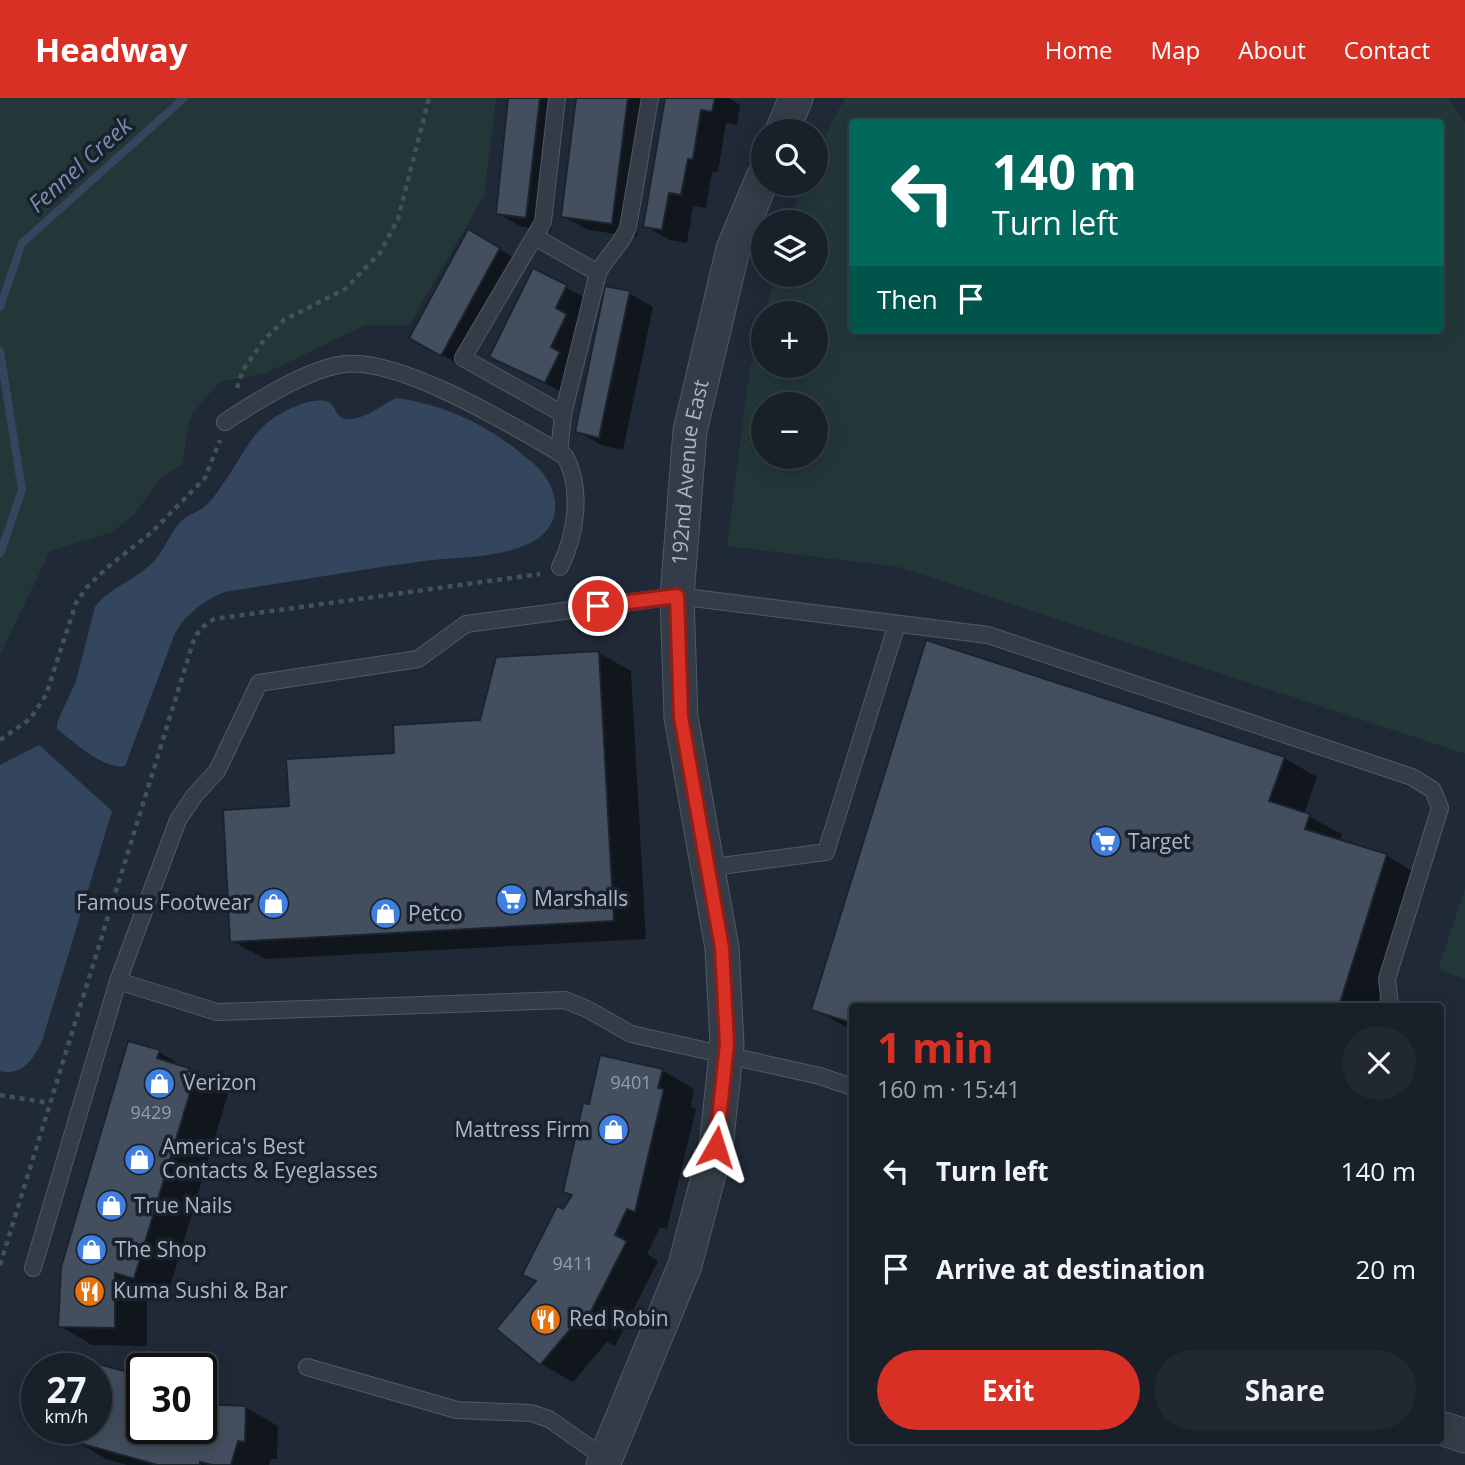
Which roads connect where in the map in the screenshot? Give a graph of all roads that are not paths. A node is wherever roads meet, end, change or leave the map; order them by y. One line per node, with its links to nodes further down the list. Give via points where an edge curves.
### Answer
1 (557, 98): 6 (lane, via 543,222)
2 (650, 98): 7 (lane, via 628,228)
3 (796, 98): 4 (street)
4 (787, 119)
5 (755, 196): 12 (street, 192nd Avenue East, via 733,248 690,431)
6 (536, 237): 7 (lane); 8 (lane, via 463,358)
7 (598, 273): 8 (lane)
8 (563, 414): 10 (lane)
9 (225, 422): 10 (lane, via 324,368 367,365 458,397)
10 (559, 453): 11 (lane, via 570,465 575,520)
11 (560, 567)
12 (677, 596): 13 (lane); 14 (street, 192nd Avenue East, via 681,717); 15 (lane, via 466,624 418,659 259,683 217,771 178,820)
13 (897, 624): 14 (lane, via 826,852); 16 (lane, via 988,635 1412,777 1433,790 1440,808 1387,979)
14 (706, 868): 17 (street, 192nd Avenue East, via 722,948)
15 (118, 981): 17 (lane, via 217,1012 565,1000 631,1034); 19 (lane)
16 (1390, 1003)
17 (726, 1055): 18 (lane); 21 (street, 192nd Avenue East, via 716,1147 685,1265)
18 (849, 1086)
19 (33, 1268)
20 (307, 1367): 21 (lane, via 457,1410 531,1413 550,1419)
21 (609, 1463)

